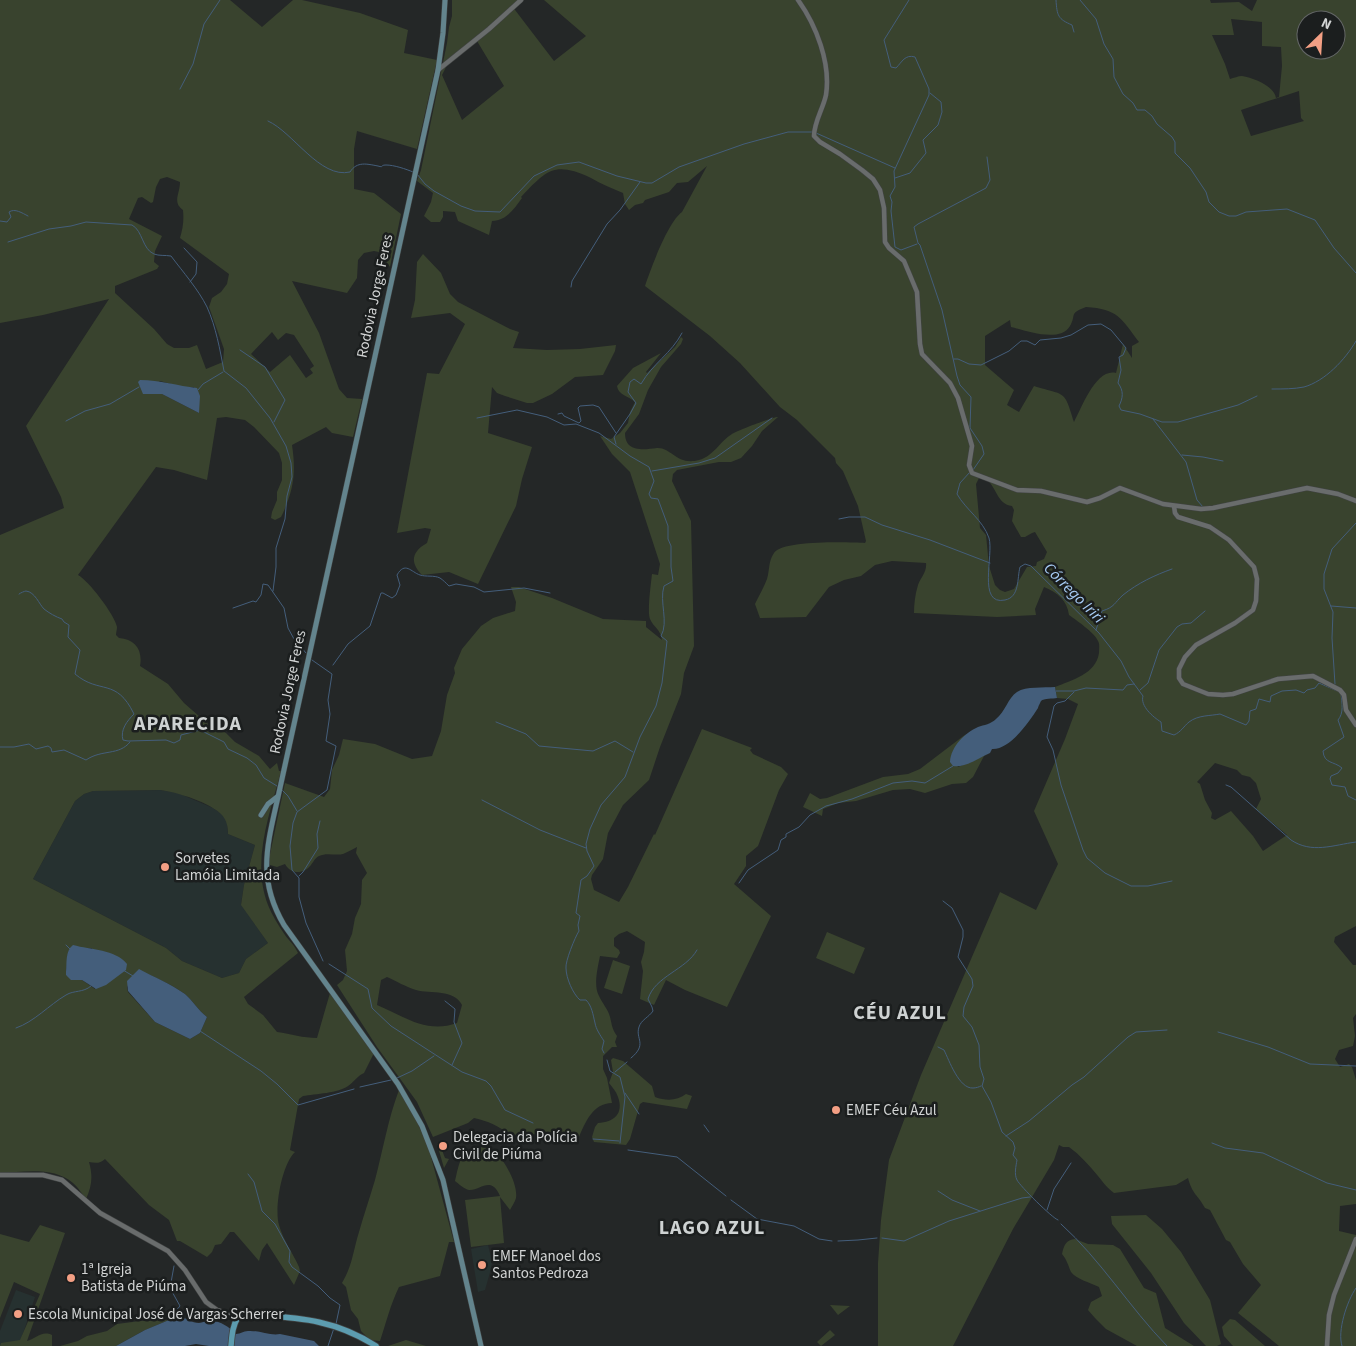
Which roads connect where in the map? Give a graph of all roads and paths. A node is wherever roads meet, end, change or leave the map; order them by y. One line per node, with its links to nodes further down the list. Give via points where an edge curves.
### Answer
1 (445, 0): 4 (main road, Rodovia Jorge Feres)
2 (521, 0): 4 (street)
3 (798, 0): 6 (street, via 816,33 826,72 826,94 814,136 862,170 880,190 885,242 904,260 917,292 922,354 950,383 958,398 972,446 970,469 1017,490 1048,492 1091,502 1120,488)
4 (438, 70): 8 (main road, Rodovia Jorge Feres)
5 (1356, 502): 6 (street, via 1345,496 1308,488 1214,508)
6 (1174, 506): 7 (street, via 1178,517 1210,527 1229,540 1254,568 1257,579 1253,610 1196,645 1181,664 1179,674 1183,684 1208,694 1223,695 1278,679 1313,676 1340,690 1346,710)
7 (1356, 725)
8 (278, 797): 9 (main road, via 268,804); 15 (main road, Rodovia Jorge Feres, via 266,863 271,900 284,925 393,1077 422,1126 443,1180)
9 (261, 816)
10 (0, 1175): 12 (street, via 43,1175 62,1180 100,1213 168,1251 206,1302)
11 (1356, 1239): 16 (street, via 1334,1295)
12 (238, 1318): 13 (main road, via 233,1329); 14 (main road, via 246,1314 318,1321 348,1330)
13 (232, 1346)
14 (376, 1346)
15 (481, 1346)
16 (1327, 1346)

